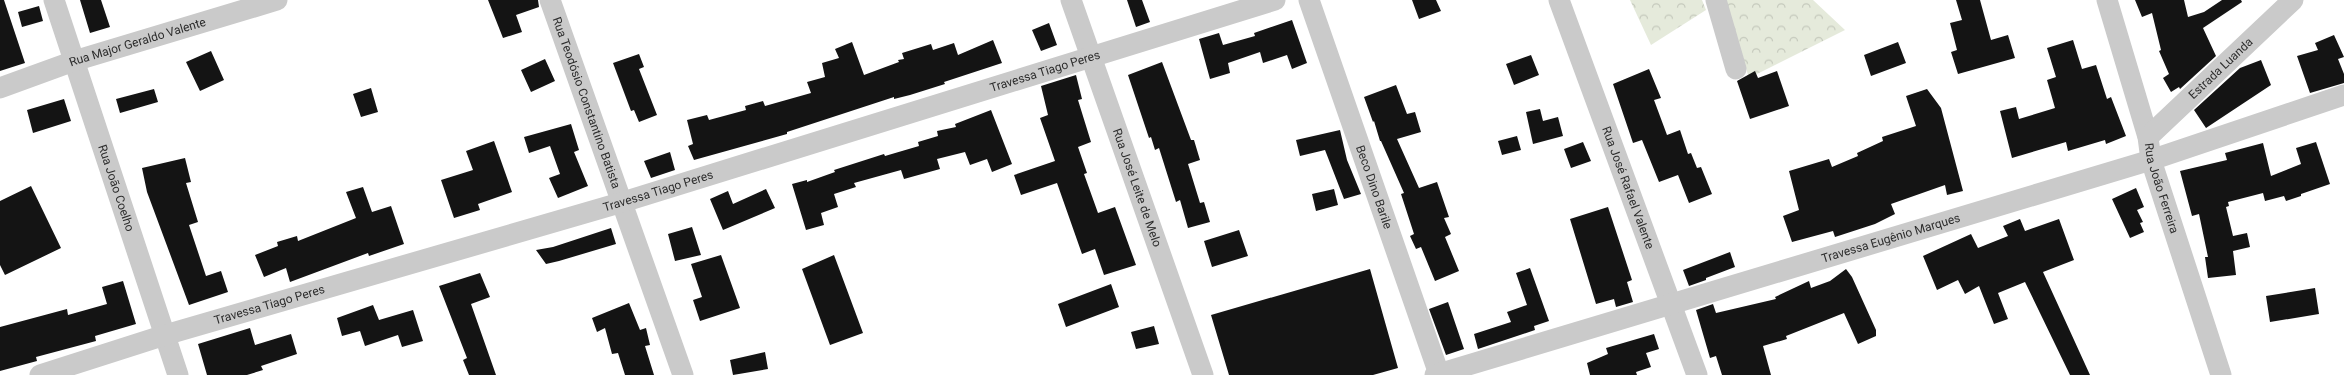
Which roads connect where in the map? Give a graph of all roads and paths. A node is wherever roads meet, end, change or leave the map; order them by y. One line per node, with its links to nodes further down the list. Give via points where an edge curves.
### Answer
1 (54, 0): 12 (street, Rua João Coelho)
2 (277, 0): 12 (street, Rua Major Geraldo Valente)
3 (550, 0): 18 (street, Rua Teodósio Constantino Batista)
4 (1071, 0): 11 (street, Rua José Leite de Melo)
5 (1275, 0): 11 (street, Travessa Tiago Peres)
6 (1308, 0): 21 (street, Beco Dino Barile)
7 (1559, 0): 19 (street, Rua José Rafael Valente)
8 (1716, 0): 13 (street)
9 (2107, 0): 16 (street, Rua João Ferreira)
10 (2293, 0): 16 (street, Estrada Luanda)
11 (1091, 56): 18 (street, Travessa Tiago Peres); 25 (street, Rua José Leite de Melo)
12 (74, 61): 14 (street, Rua Major Geraldo Valente); 20 (street, Rua João Coelho)
13 (1736, 69)
14 (0, 88)
15 (2344, 95): 17 (street, Travessa Eugênio Marques)
16 (2148, 137): 17 (street, Rua João Ferreira)
17 (2151, 160): 19 (street, Travessa Eugênio Marques); 27 (street, Rua João Ferreira)
18 (624, 202): 20 (street, Travessa Tiago Peres); 24 (street, Rua Teodósio Constantino Batista)
19 (1671, 305): 21 (street, Travessa Eugênio Marques); 26 (street, Rua José Rafael Valente)
20 (164, 335): 22 (street, Travessa Tiago Peres); 23 (street, Rua João Coelho)
21 (1437, 374)
22 (40, 375)
23 (178, 375)
24 (683, 375)
25 (1203, 375)
26 (1697, 375)
27 (2221, 375)

